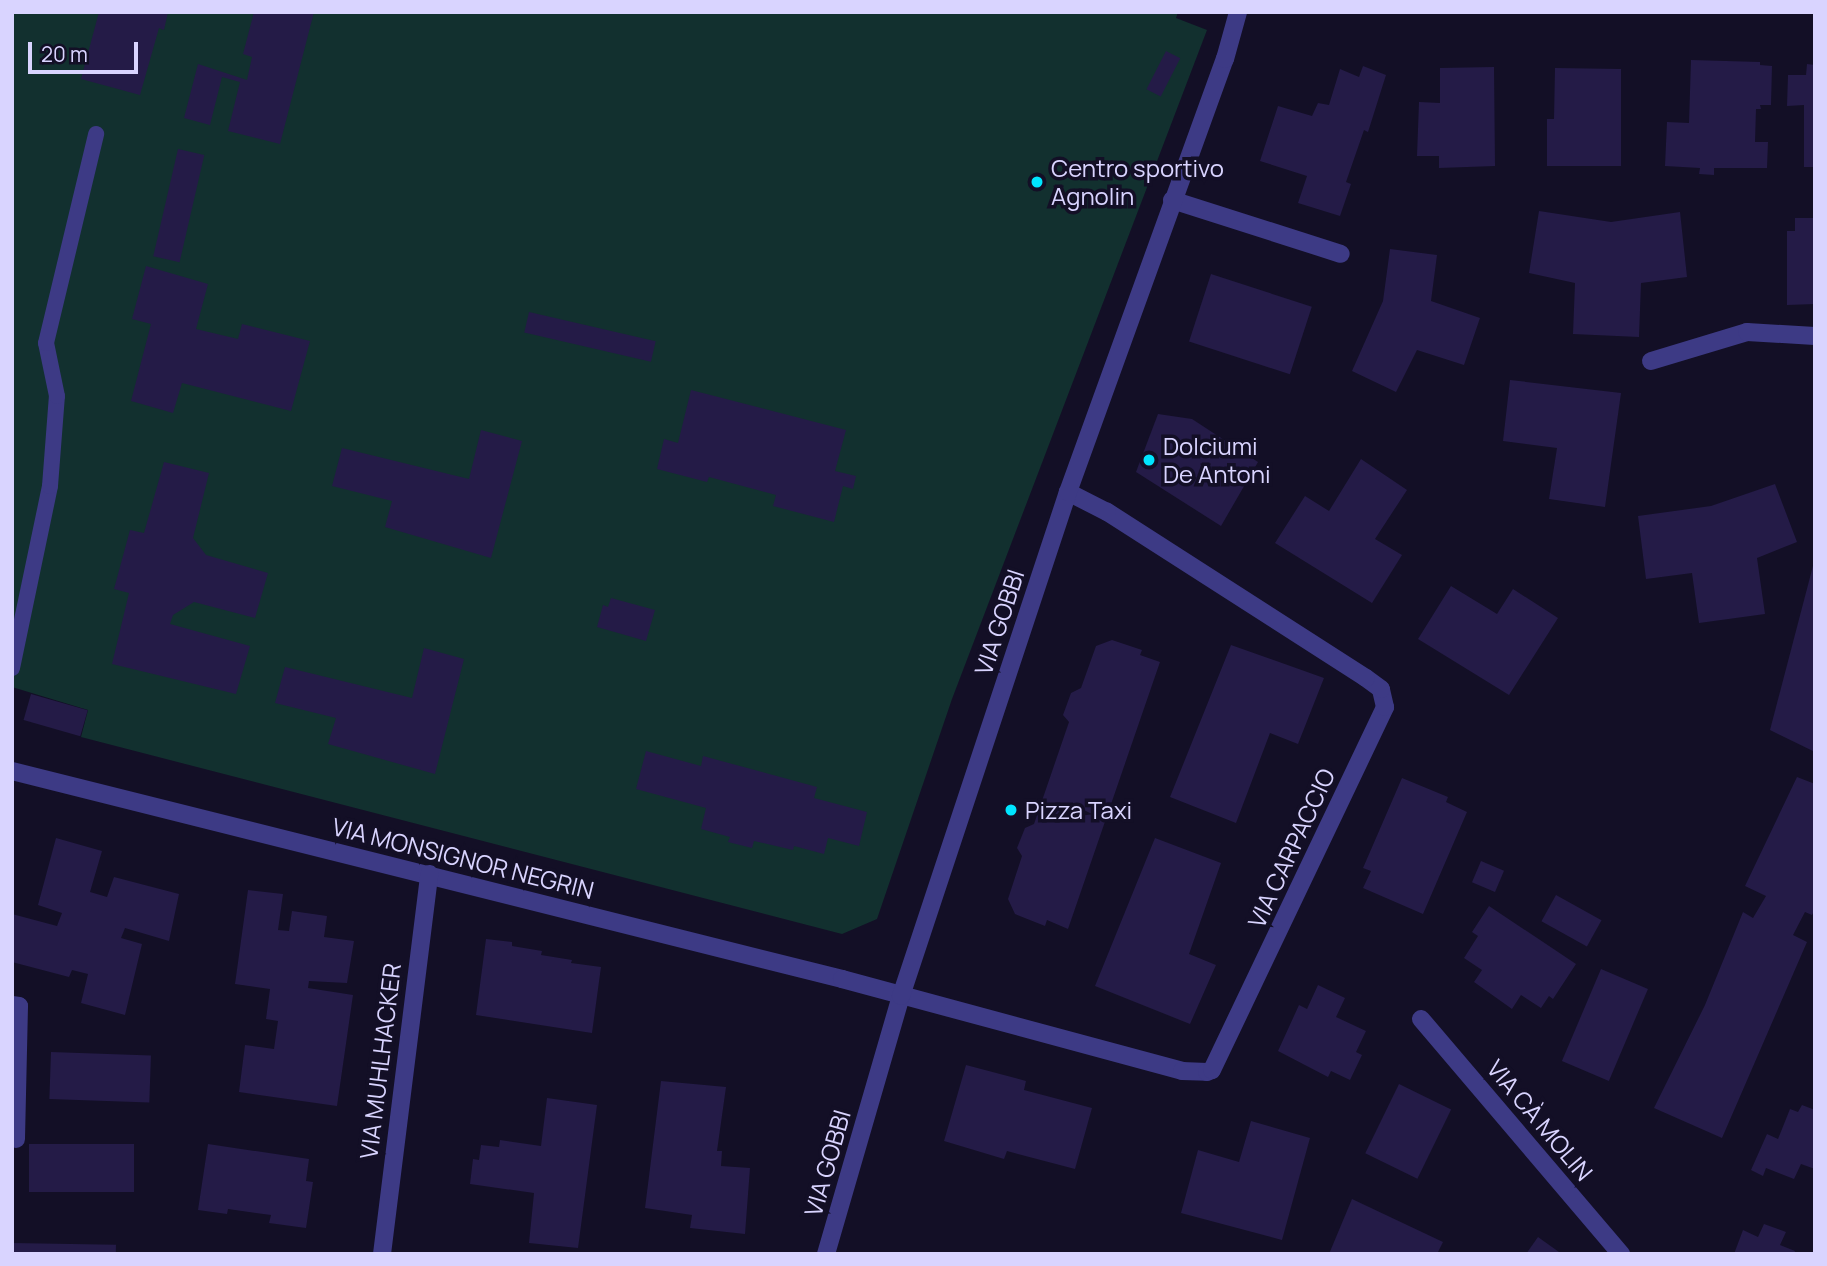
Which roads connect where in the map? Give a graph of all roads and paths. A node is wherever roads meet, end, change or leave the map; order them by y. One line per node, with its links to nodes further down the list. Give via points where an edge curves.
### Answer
1 (1238, 12): 3 (street, VIA GOBBI, via 1225,60)
2 (96, 134): 8 (lane, via 46,343 57,396 50,486)
3 (1172, 200): 4 (street); 7 (street, VIA GOBBI)
4 (1341, 254)
5 (1815, 336): 6 (street, via 1747,332)
6 (1651, 361)
7 (1068, 492): 11 (street, VIA GOBBI); 11 (street, VIA CARPACCIO, via 1107,512 1381,688 1385,707 1212,1070 1182,1071)
8 (12, 668)
9 (12, 772): 10 (street, VIA MONSIGNOR NEGRIN)
10 (429, 874): 11 (street, VIA MONSIGNOR NEGRIN); 15 (street, VIA MUHLHACKER)
11 (901, 996): 16 (street, VIA GOBBI)
12 (12, 1005): 14 (street, via 19,1006)
13 (1421, 1019): 17 (street, VIA CÀ MOLIN)
14 (16, 1139)
15 (382, 1254)
16 (826, 1254)
17 (1621, 1254)

